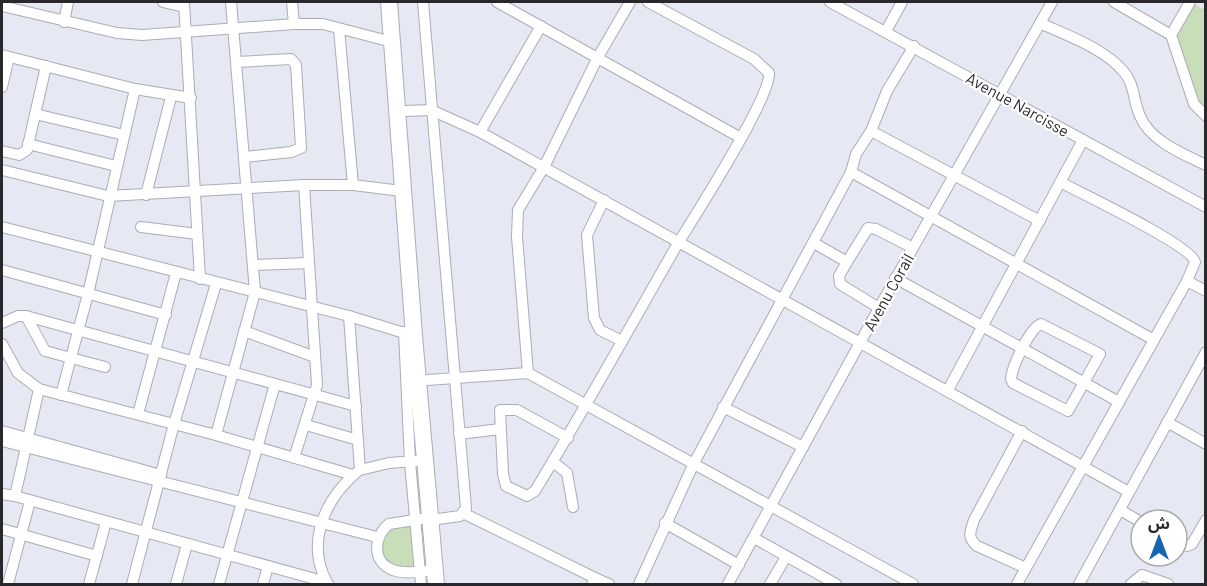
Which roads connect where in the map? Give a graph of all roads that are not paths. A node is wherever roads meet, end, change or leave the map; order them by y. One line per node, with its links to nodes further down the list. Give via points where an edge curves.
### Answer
1 (68, 2): 20 (street)
2 (163, 2): 16 (street)
3 (231, 2): 24 (street)
4 (292, 2): 22 (street)
5 (389, 2): 29 (highway)
6 (397, 2): 41 (highway)
7 (423, 2): 40 (street)
8 (497, 2): 23 (street)
9 (630, 2): 32 (street)
10 (648, 2): 47 (street, via 766,69 768,85)
11 (830, 2): 18 (street, Avenue Narcisse)
12 (902, 2): 27 (street)
13 (1052, 2): 21 (street, Avenu Corail)
14 (1114, 2): 28 (street)
15 (1190, 2): 28 (street)
16 (184, 4): 26 (street)
17 (2, 6): 19 (street)
18 (849, 6): 27 (street, Avenue Narcisse)
19 (23, 7): 20 (street)
20 (64, 22): 26 (street, via 132,35)
21 (1040, 23): 37 (street, Avenu Corail); 52 (street, via 1091,48 1122,70 1131,81 1146,126 1168,145)
22 (294, 24): 24 (street); 25 (street, via 313,23)
23 (541, 26): 32 (street); 45 (street)
24 (234, 27): 26 (street); 33 (street)
25 (339, 29): 29 (street); 60 (street)
26 (186, 31): 39 (street)
27 (886, 32): 30 (street, Avenue Narcisse)
28 (1172, 34): 43 (street, via 1194,104)
29 (392, 42): 62 (highway)
30 (914, 46): 37 (street, Avenue Narcisse); 44 (street, via 886,91)
31 (5, 56): 34 (street); 35 (street)
32 (598, 57): 47 (street); 54 (street)
33 (237, 62): 51 (street); 51 (street, via 291,59 296,65 301,148 291,153)
34 (46, 66): 36 (street); 42 (street)
35 (2, 87)
36 (135, 89): 38 (street); 46 (street)
37 (1000, 94): 48 (street, Avenue Narcisse); 57 (street, Avenu Corail)
38 (171, 97): 39 (street); 64 (street)
39 (191, 98): 63 (street)
40 (431, 110): 41 (street); 45 (street); 114 (street)
41 (405, 111): 115 (highway)
42 (35, 114): 46 (street); 49 (street)
43 (1206, 116)
44 (871, 131): 56 (street, via 856,154); 57 (street)
45 (480, 132): 54 (street)
46 (123, 135): 53 (street)
47 (741, 138): 73 (street)
48 (1083, 140): 58 (street); 67 (street, Avenue Narcisse)
49 (28, 144): 50 (street, via 23,155); 53 (street)
50 (2, 151)
51 (244, 157): 61 (street)
52 (1206, 165)
53 (116, 166): 65 (street)
54 (544, 167): 66 (street); 113 (street, via 516,218)
55 (2, 170): 65 (street)
56 (851, 172): 68 (street); 74 (street)
57 (954, 175): 68 (street, Avenu Corail); 69 (street)
58 (1062, 183): 69 (street); 85 (street, via 1193,256 1195,262)
59 (304, 185): 60 (street); 61 (street); 79 (street)
60 (353, 185): 62 (street)
61 (247, 188): 63 (street); 80 (street)
62 (402, 190): 100 (highway)
63 (195, 191): 64 (street); 72 (street)
64 (146, 195): 65 (street)
65 (108, 196): 76 (street)
66 (604, 200): 73 (street); 102 (street, via 587,235 594,318 600,330)
67 (1206, 207)
68 (931, 215): 75 (street, Avenu Corail); 78 (street)
69 (1040, 221): 78 (street)
70 (2, 227): 76 (street)
71 (141, 227): 72 (street)
72 (197, 234): 84 (street)
73 (679, 242): 90 (street); 102 (street)
74 (814, 243): 77 (street); 90 (street)
75 (913, 248): 77 (street, via 868,228); 83 (street, Avenu Corail)
76 (97, 251): 82 (street); 89 (street)
77 (847, 262): 92 (street, via 839,276 840,284)
78 (1016, 262): 97 (street); 101 (street)
79 (309, 263): 80 (street); 91 (street)
80 (253, 265): 88 (street)
81 (5, 273): 89 (street)
82 (176, 273): 84 (street); 93 (street)
83 (895, 278): 92 (street, Avenu Corail); 97 (street)
84 (200, 279): 86 (street)
85 (1187, 281): 87 (street); 101 (street)
86 (216, 284): 88 (street); 110 (street)
87 (1206, 291)
88 (255, 292): 91 (street); 99 (street)
89 (88, 294): 93 (street); 98 (street)
90 (782, 301): 104 (street); 125 (street)
91 (312, 308): 95 (street); 108 (street)
92 (879, 308): 104 (street, Avenu Corail)
93 (166, 315): 106 (street)
94 (26, 316): 96 (street); 98 (street); 109 (street, via 45,351)
95 (349, 316): 100 (street); 123 (street)
96 (2, 323)
97 (982, 327): 105 (street); 119 (street)
98 (78, 332): 106 (street); 109 (street)
99 (244, 332): 108 (street); 112 (street)
100 (409, 334): 143 (highway)
101 (1154, 340): 122 (street)
102 (622, 342): 124 (street)
103 (2, 344): 118 (street, via 18,373)
104 (860, 344): 119 (street); 141 (street, Avenu Corail)
105 (1022, 349): 117 (street); 117 (street, via 1011,375 1013,383 1068,411); 117 (street, via 1041,324 1099,352)
106 (156, 351): 110 (street); 126 (street)
107 (1206, 352): 127 (street)
108 (315, 357): 121 (street)
109 (71, 358): 111 (street); 120 (street)
110 (192, 361): 112 (street); 128 (street)
111 (105, 367)
112 (233, 372): 116 (street); 134 (street)
113 (528, 373): 114 (street); 124 (street)
114 (454, 377): 115 (street); 133 (street)
115 (427, 380): 159 (highway)
116 (275, 384): 121 (street); 140 (street)
117 (1085, 384): 122 (street)
118 (39, 389): 120 (street); 138 (street)
119 (948, 390): 132 (street)
120 (61, 394): 126 (street)
121 (316, 394): 123 (street); 129 (street)
122 (1119, 402): 146 (street)
123 (356, 406): 136 (street)
124 (587, 406): 135 (street); 145 (street)
125 (723, 407): 141 (street); 145 (street)
126 (138, 414): 128 (street)
127 (1167, 422): 139 (street); 149 (street)
128 (174, 424): 134 (street); 148 (street)
129 (306, 425): 136 (street); 142 (street)
130 (500, 429): 133 (street); 135 (street, via 500,410 510,409); 144 (street, via 505,482 521,495 535,491)
131 (2, 431): 138 (street)
132 (1022, 431): 146 (street); 177 (street, via 969,535 977,546)
133 (459, 434): 157 (street)
134 (216, 435): 140 (street)
135 (567, 438): 144 (street)
136 (358, 440): 147 (street)
137 (2, 441): 138 (street)
138 (26, 443): 148 (street); 151 (street)
139 (1205, 443)
140 (258, 447): 142 (street); 153 (street)
141 (803, 447): 154 (street, Avenu Corail)
142 (294, 458): 147 (street)
143 (418, 461): 147 (street, via 389,463); 159 (highway)
144 (553, 462): 155 (street, via 567,473)
145 (694, 462): 154 (street); 163 (street)
146 (1084, 465): 149 (street); 177 (street)
147 (357, 472): 161 (street, via 336,493)
148 (160, 479): 153 (street); 165 (street)
149 (1129, 492): 156 (street)
150 (2, 494): 151 (street)
151 (15, 496): 152 (street)
152 (30, 501): 162 (street); 166 (street)
153 (240, 503): 161 (street); 172 (street)
154 (771, 506): 168 (street, Avenu Corail); 179 (street)
155 (573, 507)
156 (1120, 510): 158 (street); 196 (street)
157 (464, 513): 159 (street, via 455,518); 180 (street)
158 (1129, 515)
159 (428, 519): 167 (street, via 389,524); 178 (highway)
160 (1206, 520): 170 (street)
161 (320, 521): 167 (street); 181 (street, via 320,565)
162 (105, 522): 165 (street); 171 (street)
163 (665, 523): 175 (street); 190 (street)
164 (2, 529): 166 (street)
165 (146, 533): 169 (street); 184 (street)
166 (21, 535): 171 (street); 174 (street)
167 (377, 537): 178 (street, via 378,552 387,568)
168 (754, 538): 173 (street); 175 (street, Avenu Corail)
169 (187, 544): 172 (street); 185 (street)
170 (1189, 545)
171 (97, 556): 183 (street)
172 (227, 556): 176 (street); 186 (street)
173 (786, 557): 192 (street); 193 (street)
174 (7, 565): 182 (street)
175 (739, 565): 191 (street, Avenu Corail)
176 (268, 566): 181 (street); 187 (street)
177 (1026, 568): 195 (street)
178 (434, 578): 188 (street)
179 (896, 580): 194 (street)
180 (593, 581): 189 (street)
181 (327, 583)
182 (8, 585)
183 (89, 585)
184 (132, 585)
185 (176, 585)
186 (219, 585)
187 (263, 585)
188 (421, 585)
189 (609, 585)
190 (639, 585)
191 (728, 585)
192 (770, 585)
193 (836, 585)
194 (913, 585)
195 (1017, 585)
196 (1079, 585)
197 (1131, 585): 198 (street, via 1142,575)
198 (1168, 585)

